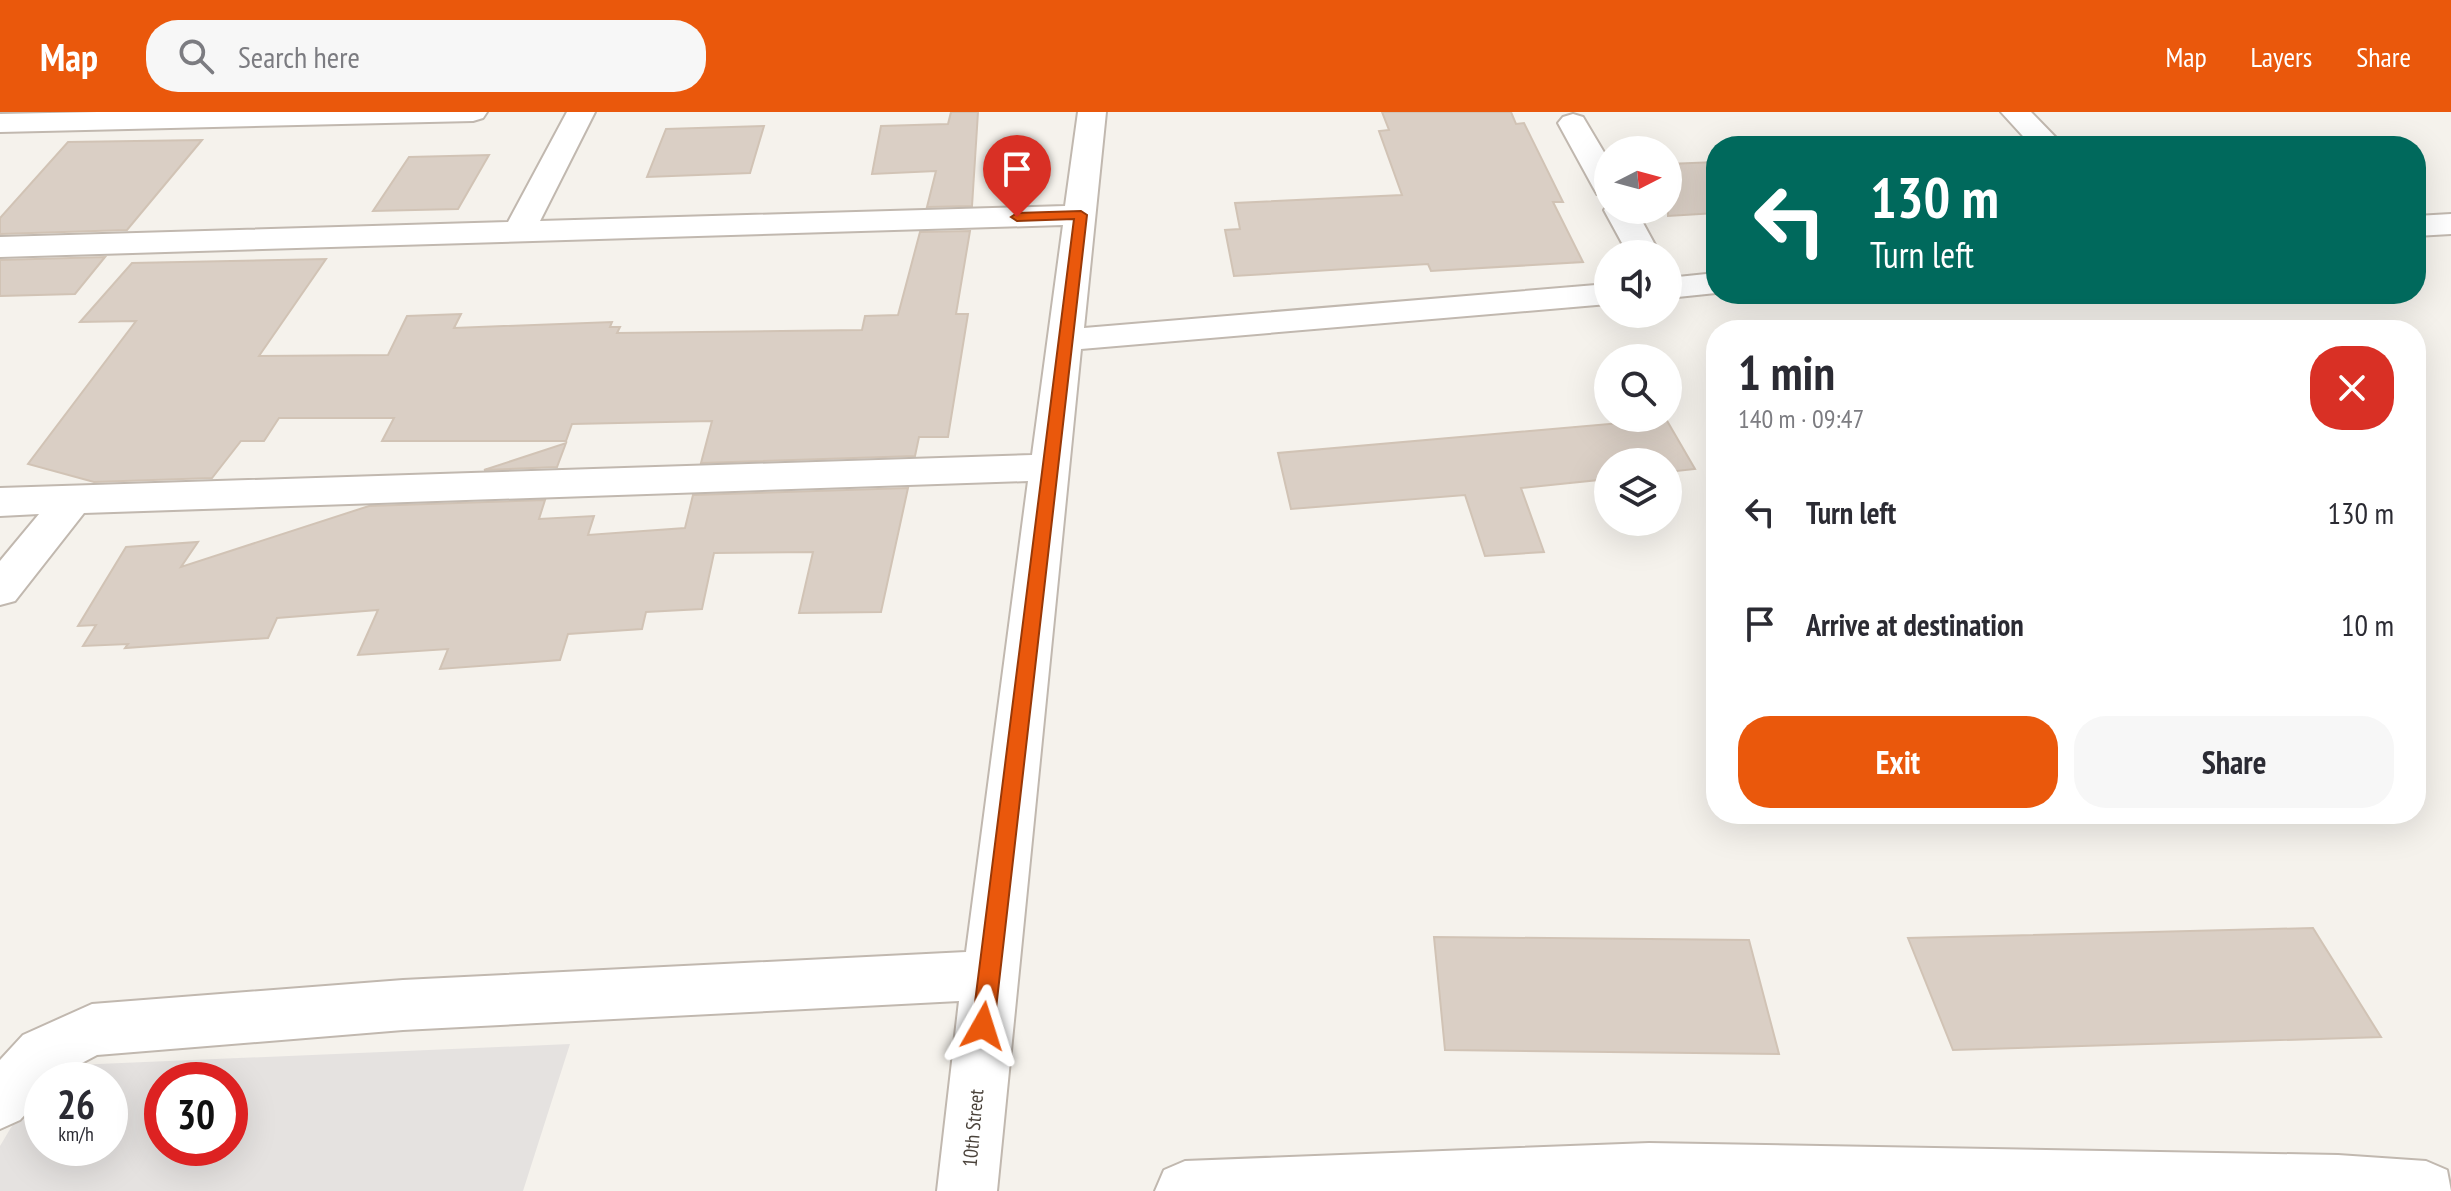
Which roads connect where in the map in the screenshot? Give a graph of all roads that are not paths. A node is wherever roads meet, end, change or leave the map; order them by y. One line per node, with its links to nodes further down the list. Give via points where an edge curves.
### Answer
1 (473, 112): 5 (street)
2 (581, 112): 12 (street)
3 (1092, 112): 9 (street, 10th Street)
4 (2015, 112): 7 (street)
5 (0, 123)
6 (1573, 123): 8 (street)
7 (2039, 136)
8 (1594, 161)
9 (1081, 215): 12 (street); 17 (street, 10th Street)
10 (2451, 224): 11 (street)
11 (2426, 225)
12 (518, 233): 13 (street)
13 (0, 247)
14 (1706, 284): 15 (street)
15 (1682, 287)
16 (1594, 295): 17 (street)
17 (1067, 340): 18 (street, 10th Street)
18 (1051, 467): 19 (street); 22 (street, 10th Street)
19 (74, 498): 20 (street); 21 (street)
20 (0, 502)
21 (0, 590)
22 (989, 975): 23 (street, via 419,1004 92,1030 43,1054); 24 (street, 10th Street)
23 (0, 1101)
24 (967, 1191)
25 (1185, 1191): 26 (street, via 1649,1172)
26 (2426, 1191)

